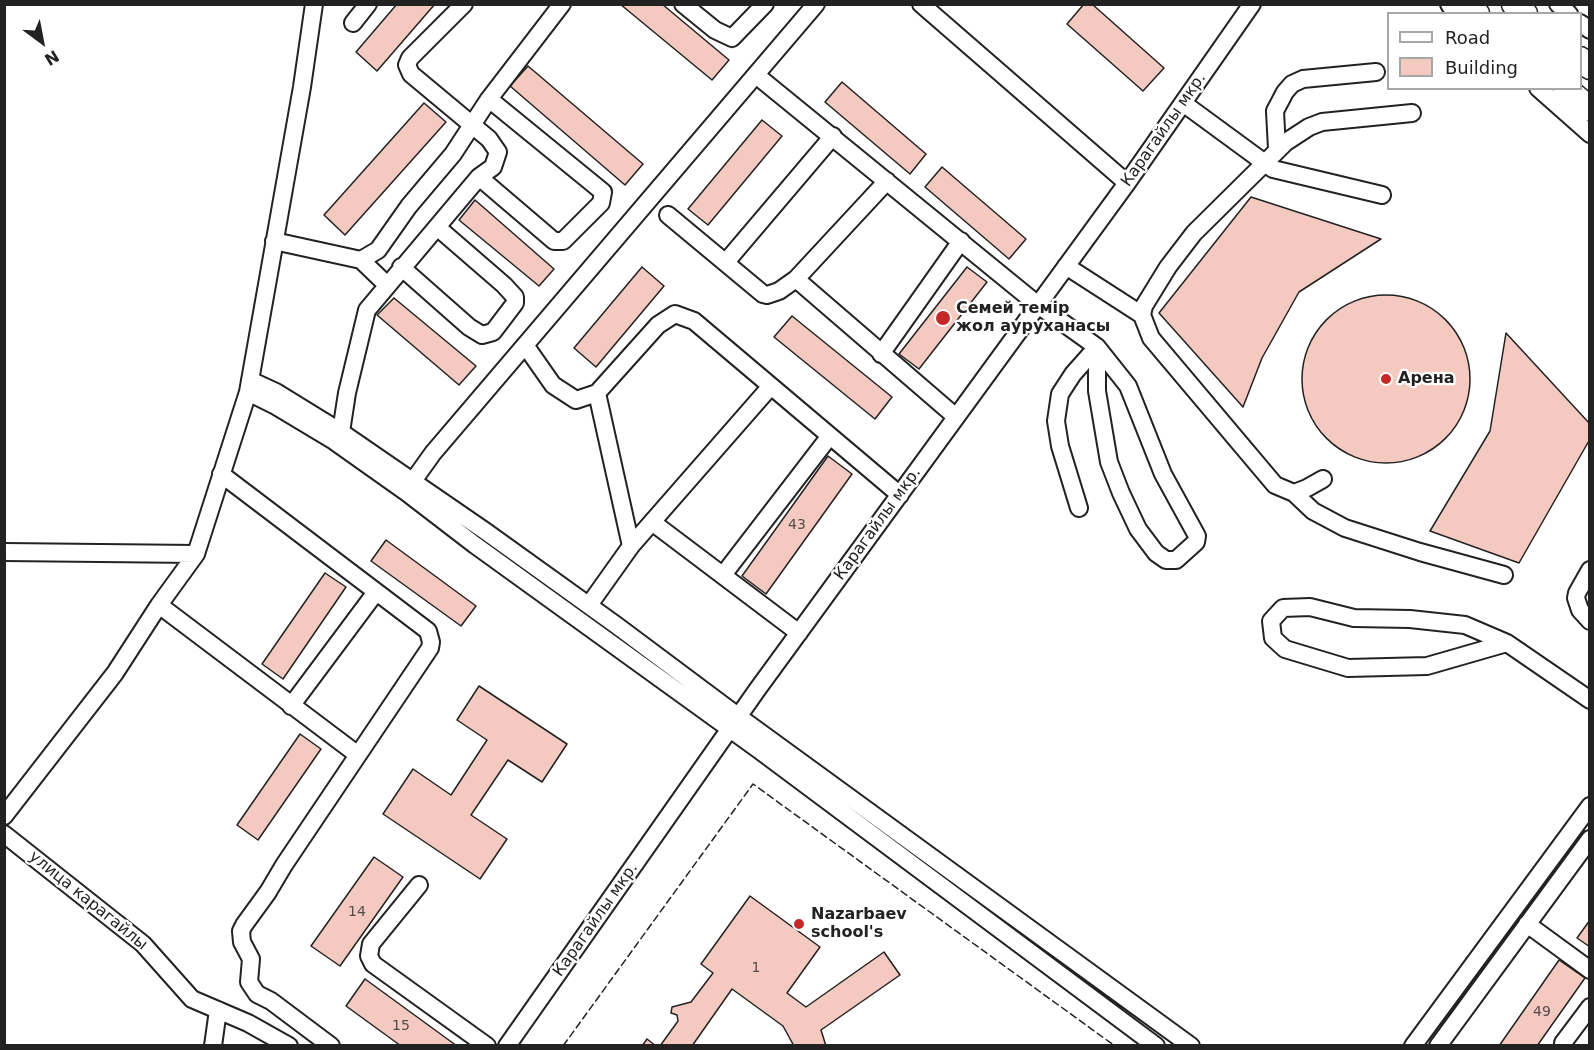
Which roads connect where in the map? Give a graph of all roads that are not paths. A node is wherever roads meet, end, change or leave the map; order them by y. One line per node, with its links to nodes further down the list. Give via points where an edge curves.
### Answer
1 (314, 4): 30 (street)
2 (368, 4): 10 (street)
3 (464, 4): 19 (street, via 410,57 407,65 411,74)
4 (683, 4): 5 (street, via 715,30 732,38)
5 (765, 4)
6 (816, 4): 12 (street)
7 (921, 4): 26 (street)
8 (1252, 4): 16 (street, Карагайлы мкр.)
9 (561, 5): 15 (street)
10 (353, 23)
11 (1376, 72): 22 (street, via 1303,79 1292,84 1275,111)
12 (756, 75): 21 (street); 40 (street)
13 (1540, 90): 20 (street)
14 (1567, 90): 17 (highway)
15 (489, 99): 19 (street); 24 (street, via 603,192 601,203 563,241 554,241)
16 (1183, 103): 23 (street); 26 (street, Карагайлы мкр.)
17 (1590, 109)
18 (1412, 113): 22 (street, via 1322,122)
19 (472, 124): 24 (street, via 498,152 493,167); 32 (street, via 378,250)
20 (1590, 134)
21 (833, 136): 25 (street); 33 (street)
22 (1277, 149): 23 (street)
23 (1263, 163): 27 (street, via 1282,172); 39 (street, via 1194,233 1168,267)
24 (479, 177): 29 (street)
25 (887, 181): 31 (street); 36 (street)
26 (1126, 183): 34 (street, Карагайлы мкр.)
27 (1382, 195)
28 (668, 214): 33 (street)
29 (436, 227): 35 (street); 35 (street, via 515,297 515,303 493,332 482,335 469,327)
30 (274, 241): 32 (street); 43 (street)
31 (961, 241): 38 (street); 42 (street)
32 (361, 260): 37 (street)
33 (726, 262): 36 (street, via 767,295)
34 (1066, 266): 38 (street, Карагайлы мкр.); 39 (street)
35 (401, 267): 37 (street)
36 (796, 279): 42 (street)
37 (387, 285): 47 (street, via 367,310)
38 (1038, 305): 41 (street); 46 (street, Карагайлы мкр.)
39 (1142, 315): 52 (street, via 1151,338 1275,485)
40 (525, 345): 45 (street, via 553,385 576,400); 51 (street)
41 (1097, 347): 41 (street, via 1128,386 1163,474 1197,536 1196,542 1176,560 1166,560 1156,553 1138,529 1109,462 1097,387); 54 (street, via 1060,394 1056,421)
42 (881, 354): 46 (street)
43 (249, 386): 47 (street, via 276,392); 49 (street); 51 (street)
44 (771, 386): 45 (street, via 694,321 675,314 658,325); 48 (street); 55 (street)
45 (597, 393): 56 (street)
46 (956, 417): 53 (street, Карагайлы мкр.)
47 (341, 432): 51 (street)
48 (830, 437): 53 (street); 61 (street)
49 (221, 474): 58 (street); 62 (street)
50 (1323, 479): 52 (street)
51 (409, 486): 64 (street); 70 (street, via 475,545)
52 (1294, 493): 60 (street, via 1313,511 1345,528)
53 (900, 495): 66 (street, Карагайлы мкр.)
54 (1079, 508)
55 (652, 522): 56 (street); 61 (street)
56 (631, 546): 64 (street)
57 (4, 552): 58 (street)
58 (196, 554): 63 (street)
59 (1590, 570): 65 (street, via 1576,598)
60 (1504, 574)
61 (723, 575): 66 (street)
62 (376, 592): 69 (street); 71 (street, via 428,631 431,642)
63 (159, 605): 69 (street); 73 (street, via 114,673)
64 (589, 605): 70 (street)
65 (1590, 621)
66 (799, 633): 70 (street, Карагайлы мкр.)
67 (1507, 643): 67 (street, via 1465,624 1354,618 1310,607 1282,608 1271,621 1273,638 1285,649 1348,668 1427,666); 68 (street)
68 (1590, 700)
69 (291, 706): 71 (street)
70 (734, 724): 86 (street, Карагайлы мкр.); 87 (street); 88 (street)
71 (358, 755): 84 (street, via 244,925 241,936 251,959 249,982 257,994)
72 (1590, 806): 89 (street)
73 (4, 816)
74 (4, 834): 80 (street, улица карагайлы, via 143,944 192,999)
75 (1590, 839): 77 (street)
76 (418, 885): 85 (street, via 371,944 369,956 373,964)
77 (1527, 924): 78 (street); 90 (street)
78 (1590, 970)
79 (1590, 1007): 81 (street)
80 (218, 1010): 82 (street); 83 (street, улица карагайлы)
81 (1564, 1045)
82 (213, 1046)
83 (289, 1046)
84 (331, 1046)
85 (487, 1046)
86 (507, 1046)
87 (1156, 1046)
88 (1191, 1046)
89 (1413, 1046)
90 (1438, 1046)

